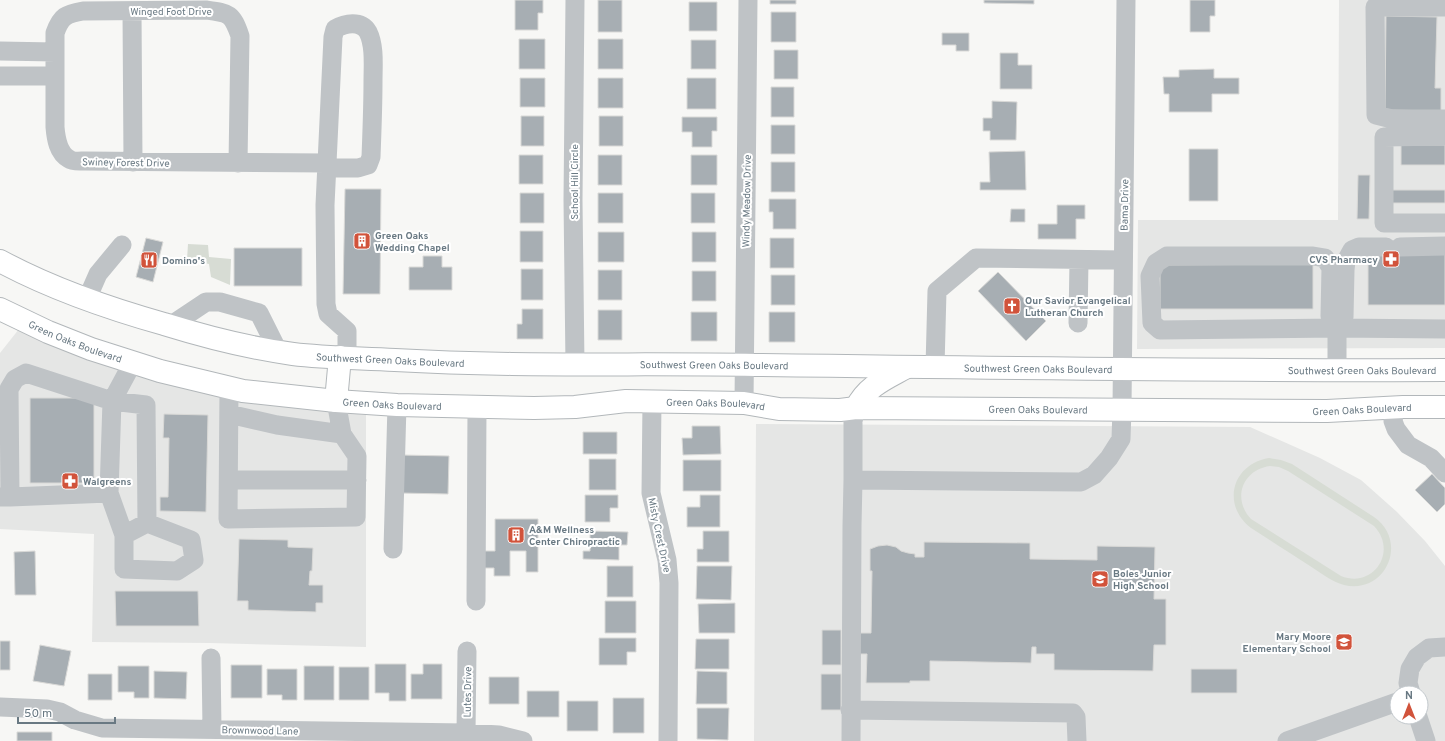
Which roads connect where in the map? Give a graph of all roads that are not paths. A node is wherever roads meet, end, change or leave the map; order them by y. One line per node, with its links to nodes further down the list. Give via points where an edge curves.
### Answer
1 (575, 0): 33 (street, School Hill Circle)
2 (748, 0): 34 (street, Windy Meadow Drive)
3 (1126, 0): 20 (street, Bama Drive)
4 (1445, 7): 11 (street, via 1375,7 1376,116 1392,119)
5 (132, 10): 6 (street, Winged Foot Drive, via 83,11 70,13); 13 (street); 14 (street, Winged Foot Drive, via 206,10 226,13 235,23 240,36)
6 (59, 20): 8 (street, Swiney Forest Drive, via 55,33)
7 (0, 51): 8 (street)
8 (55, 52): 10 (street, Swiney Forest Drive)
9 (0, 76): 10 (street)
10 (55, 76): 13 (street, Swiney Forest Drive, via 55,128 57,142 63,154 70,160)
11 (1445, 120)
12 (1445, 136): 16 (street, via 1384,136 1384,222)
13 (133, 162): 14 (street, Swiney Forest Drive)
14 (238, 163): 15 (street, Swiney Forest Drive)
15 (327, 166): 15 (street, Swiney Forest Drive, via 333,37 335,29 341,25 357,24 368,33 373,53 371,157 368,165 358,168); 31 (street, via 326,304 328,314 347,331)
16 (1445, 223)
17 (122, 245): 22 (street, via 98,274)
18 (1445, 246): 28 (street, via 1358,247 1352,250 1344,270 1344,317)
19 (1079, 260): 20 (street); 26 (street); 36 (street, via 976,258 937,291)
20 (1123, 260): 37 (street, Bama Drive)
21 (0, 261): 22 (main road, Southwest Green Oaks Boulevard)
22 (87, 300): 27 (main road, Southwest Green Oaks Boulevard)
23 (0, 309): 25 (main road, Green Oaks Boulevard)
24 (0, 318): 25 (main road, via 8,317 22,323)
25 (30, 323): 32 (main road, Green Oaks Boulevard, via 91,349)
26 (1078, 323)
27 (170, 326): 30 (main road, Southwest Green Oaks Boulevard, via 211,338); 30 (street, via 206,302 220,302 259,313)
28 (1336, 328): 28 (street, via 1330,316 1330,268 1325,258 1167,256 1156,263 1150,276 1152,323 1160,330); 29 (street); 38 (street)
29 (1445, 329)
30 (278, 351): 31 (main road, Southwest Green Oaks Boulevard)
31 (343, 358): 33 (main road, Southwest Green Oaks Boulevard); 42 (main road)
32 (132, 362): 40 (main road, Green Oaks Boulevard); 41 (street)
33 (575, 365): 34 (main road, Southwest Green Oaks Boulevard)
34 (744, 365): 35 (main road, Southwest Green Oaks Boulevard); 44 (street, Windy Meadow Drive)
35 (906, 367): 36 (main road, Southwest Green Oaks Boulevard); 48 (main road, via 878,383 862,397)
36 (935, 367): 37 (main road, Southwest Green Oaks Boulevard)
37 (1122, 368): 38 (main road, Southwest Green Oaks Boulevard); 50 (street, Bama Drive)
38 (1337, 370): 39 (main road, Southwest Green Oaks Boulevard)
39 (1445, 370)
40 (229, 387): 42 (main road, Green Oaks Boulevard, via 243,391); 51 (street)
41 (112, 401): 57 (street); 58 (street, via 26,373 15,379 9,389); 59 (street, via 146,405)
42 (336, 401): 45 (main road, Green Oaks Boulevard); 52 (street)
43 (652, 401): 44 (main road, Green Oaks Boulevard); 46 (main road, Green Oaks Boulevard, via 626,401 575,407); 75 (street, Misty Crest Drive, via 651,492 667,560 669,583)
44 (744, 403): 48 (main road, Green Oaks Boulevard, via 779,409)
45 (396, 405): 46 (main road, Green Oaks Boulevard); 61 (street)
46 (477, 407): 62 (street)
47 (1445, 407): 49 (main road, Green Oaks Boulevard)
48 (856, 408): 50 (main road, Green Oaks Boulevard); 56 (street, via 853,421)
49 (1395, 408): 50 (main road, Green Oaks Boulevard, via 1327,411); 53 (street, via 1393,421 1408,445 1431,458)
50 (1122, 409): 56 (street, Bama Drive, via 1121,439 1094,475 1081,482)
51 (229, 414): 52 (street, via 277,425); 54 (street)
52 (342, 434): 55 (street, via 357,456)
53 (1445, 473)
54 (228, 480): 55 (street); 55 (street, via 228,519 356,517)
55 (357, 480)
56 (853, 480): 69 (street)
57 (109, 493): 58 (street); 60 (street)
58 (5, 497)
59 (146, 523): 60 (street); 60 (street, via 191,540 194,560 176,570 124,569)
60 (124, 535)
61 (393, 549)
62 (476, 601)
63 (1445, 647): 66 (street, via 1429,648 1417,657 1410,669)
64 (467, 650): 72 (street, Lutes Drive)
65 (211, 658): 71 (street)
66 (1409, 685)
67 (1389, 705): 78 (street)
68 (0, 707): 71 (street, Brownwood Lane, via 47,709 102,728)
69 (850, 710): 76 (street); 77 (street, via 1073,713 1076,717)
70 (1421, 725): 79 (street)
71 (212, 729): 73 (street, Brownwood Lane)
72 (466, 733): 73 (street, Brownwood Lane); 74 (street, Brownwood Lane, via 499,735)
73 (377, 736)
74 (523, 741)
75 (668, 741)
76 (851, 741)
77 (1077, 741)
78 (1288, 741)
79 (1426, 741)

